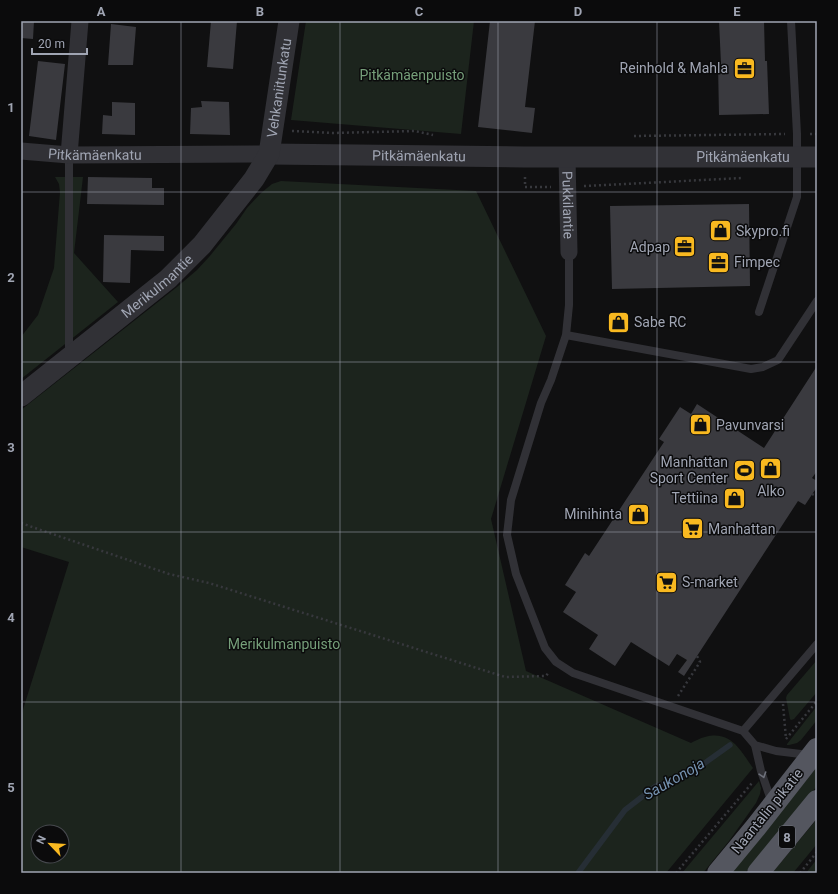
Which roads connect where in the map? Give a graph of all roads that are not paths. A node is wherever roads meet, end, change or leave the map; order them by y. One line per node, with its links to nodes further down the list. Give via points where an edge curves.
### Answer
1 (80, 21): 6 (street)
2 (290, 21): 5 (street, Vehkaniitunkatu)
3 (791, 21): 8 (lane)
4 (21, 151): 6 (street, Pitkämäenkatu)
5 (270, 154): 6 (street, Pitkämäenkatu); 7 (street, Pitkämäenkatu); 13 (street, Merikulmantie, via 254,179 202,245 168,279)
6 (69, 155): 13 (lane)
7 (567, 157): 8 (street, Pitkämäenkatu); 9 (street, Pukkilantie)
8 (807, 157): 11 (lane, via 797,197)
9 (569, 252): 12 (lane)
10 (817, 301): 12 (lane, via 778,360 752,369)
11 (758, 312)
12 (566, 334): 16 (lane, via 541,403 512,500 507,535 516,574 544,648 556,662 573,673)
13 (69, 357): 14 (street, Merikulmantie)
14 (21, 396)
15 (817, 644): 16 (lane)
16 (744, 731): 17 (lane)
17 (755, 745): 18 (lane, via 776,751); 20 (lane, one-way to 20)
18 (815, 752): 20 (highway, Naantalin pikatie / 8)
19 (817, 801): 22 (highway, 8)
20 (773, 805): 21 (highway, Naantalin pikatie / 8)
21 (718, 873)
22 (758, 873)

